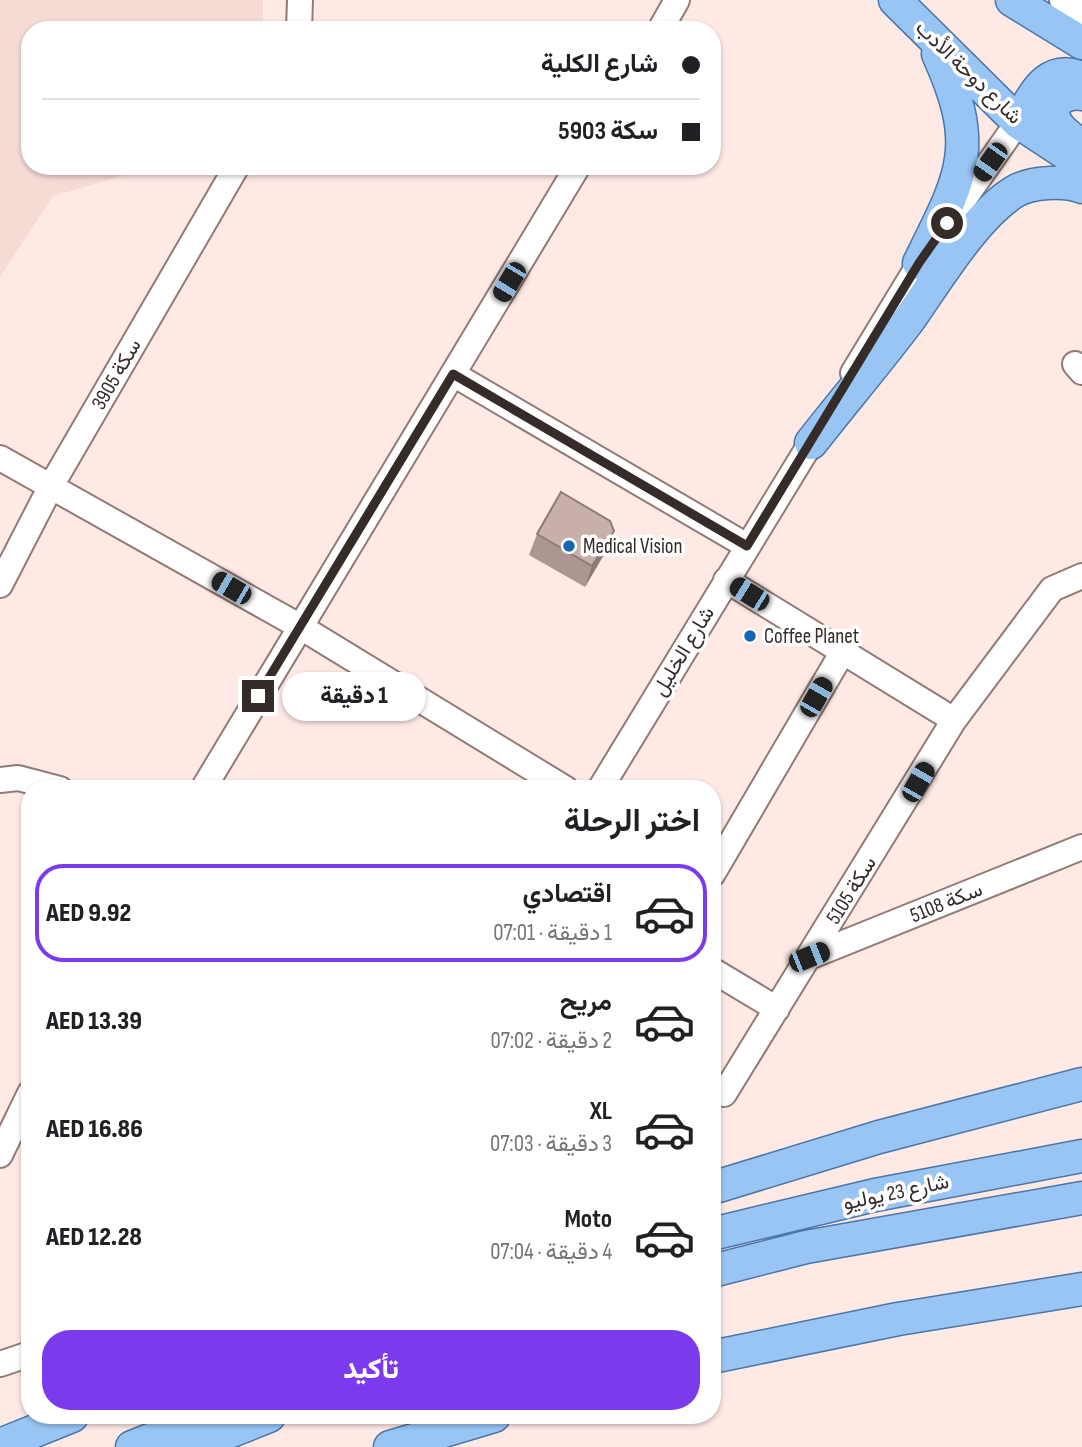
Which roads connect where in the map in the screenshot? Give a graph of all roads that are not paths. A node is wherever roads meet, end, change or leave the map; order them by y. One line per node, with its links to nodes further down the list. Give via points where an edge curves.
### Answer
1 (300, 0): 7 (street)
2 (677, 0): 8 (street)
3 (895, 0): 9 (main road, شارع دوحة الأدب)
4 (1012, 0): 10 (main road)
5 (1062, 0): 6 (street)
6 (1082, 13)
7 (299, 21)
8 (665, 21)
9 (928, 34): 13 (main road, شارع دوحة الأدب); 19 (main road, via 958,101 963,162 956,189)
10 (1082, 43)
11 (1082, 78): 13 (main road, via 1068,72 1052,76)
12 (1082, 94): 14 (main road, via 1068,93 1054,108 1054,118 1063,131)
13 (1018, 122): 15 (main road, شارع دوحة الأدب); 19 (street, شارع الخليل)
14 (1082, 146)
15 (1082, 164)
16 (232, 175): 23 (street, سكة 3905)
17 (573, 175): 20 (street)
18 (1082, 187): 21 (main road, via 1044,184 1014,192 986,218)
19 (919, 263): 21 (street, شارع الخليل)
20 (453, 374): 24 (street); 28 (street)
21 (811, 443): 24 (street, شارع الخليل)
22 (0, 458): 23 (street)
23 (51, 486): 27 (street, سكة 3905); 28 (street)
24 (747, 546): 26 (street, شارع الخليل)
25 (1082, 576): 30 (street, سكة 5105, via 1052,589)
26 (726, 580): 29 (street); 35 (street, شارع الخليل)
27 (0, 585)
28 (299, 626): 33 (street); 34 (street)
29 (842, 653): 30 (street); 37 (street)
30 (954, 720): 38 (street, سكة 5105)
31 (0, 780): 32 (street)
32 (26, 780)
33 (208, 780)
34 (551, 780)
35 (605, 780)
36 (1082, 847): 38 (street, سكة 5108)
37 (721, 860)
38 (809, 957): 40 (street, سكة 5105)
39 (721, 975): 40 (street)
40 (777, 1009): 42 (street, سكة 5105)
41 (1074, 1087): 46 (main road, via 879,1137)
42 (724, 1094)
43 (21, 1111): 44 (street)
44 (0, 1155)
45 (1082, 1156): 48 (main road, شارع 23 يوليو, via 874,1195)
46 (721, 1185)
47 (1082, 1198): 49 (main road, شارع 23 يوليو, via 806,1247)
48 (721, 1232)
49 (721, 1269)
50 (1082, 1276): 52 (main road)
51 (1082, 1289): 52 (main road)
52 (898, 1319): 53 (main road)
53 (721, 1355)
54 (21, 1357): 55 (street)
55 (0, 1364)
56 (51, 1424): 60 (main road)
57 (190, 1424): 61 (main road)
58 (249, 1424): 62 (main road)
59 (467, 1424): 63 (main road)
60 (0, 1444)
61 (132, 1447)
62 (191, 1447)
63 (390, 1447)

